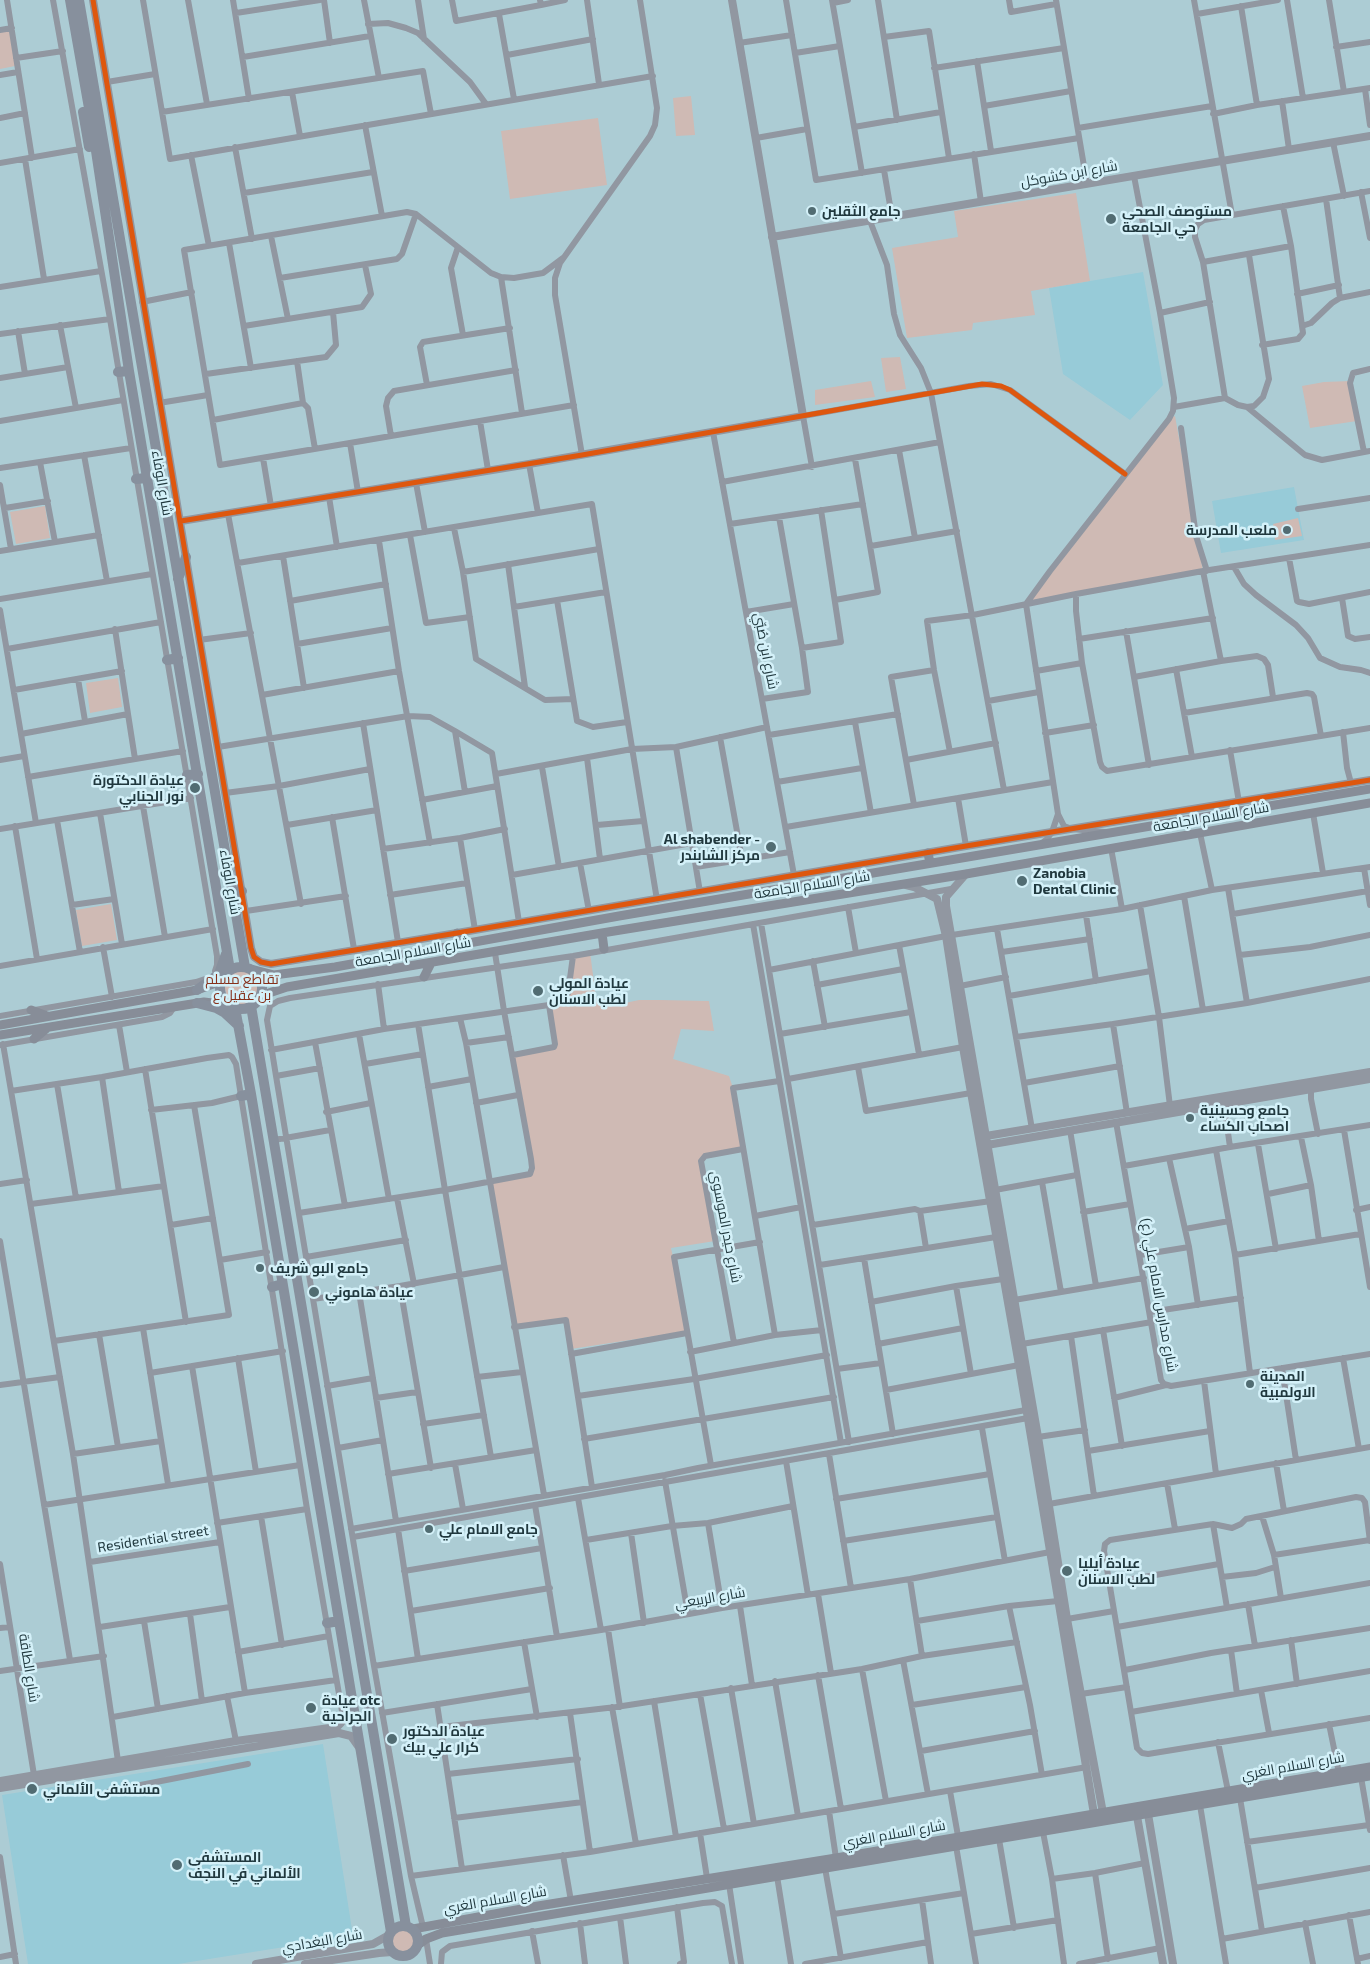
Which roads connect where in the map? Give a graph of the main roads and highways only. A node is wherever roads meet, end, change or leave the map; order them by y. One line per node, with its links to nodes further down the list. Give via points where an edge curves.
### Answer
1 (64, 0): 5 (main road, via 88,141)
2 (70, 0): 5 (main road, شارع الوفاء)
3 (79, 0): 6 (main road, شارع الوفاء)
4 (86, 0): 6 (main road, via 120,206)
5 (96, 158): 7 (main road, شارع الوفاء, via 124,372)
6 (118, 229): 10 (main road, شارع الوفاء)
7 (147, 478): 8 (main road); 13 (main road, شارع الوفاء)
8 (136, 479)
9 (174, 488): 10 (main road)
10 (162, 490): 12 (main road, شارع الوفاء)
11 (186, 558): 12 (main road)
12 (178, 580): 23 (main road, شارع الوفاء, via 203,694)
13 (178, 658): 14 (main road); 19 (main road, شارع الوفاء, via 192,774)
14 (167, 660)
15 (1370, 789): 17 (main road, شارع السلام الجامعة, via 1312,794)
16 (1370, 803): 20 (main road, شارع السلام الجامعة)
17 (1191, 819): 18 (main road, شارع السلام الجامعة); 20 (main road, via 1189,828)
18 (1170, 822): 21 (main road, via 1176,831); 24 (main road, شارع السلام الجامعة)
19 (207, 828): 23 (main road, via 218,863 224,863); 32 (main road, شارع الوفاء)
20 (1198, 833): 21 (main road, شارع السلام الجامعة)
21 (1172, 838): 27 (main road, شارع السلام الجامعة)
22 (928, 852): 24 (main road)
23 (226, 856): 36 (main road, شارع الوفاء, via 237,892)
24 (930, 863): 25 (main road, شارع السلام الجامعة)
25 (785, 888): 26 (main road, شارع السلام الجامعة); 27 (main road, via 782,898)
26 (765, 891): 28 (main road, via 770,900); 31 (main road, شارع السلام الجامعة, via 618,911)
27 (787, 903): 28 (main road, شارع السلام الجامعة)
28 (767, 906): 30 (main road, شارع السلام الجامعة)
29 (457, 933): 31 (main road)
30 (602, 933): 33 (main road); 34 (main road, شارع السلام الجامعة)
31 (460, 945): 35 (main road, شارع السلام الجامعة)
32 (227, 948): 37 (main road, شارع الوفاء); 41 (main road, via 219,974)
33 (604, 950)
34 (431, 963): 38 (main road, شارع السلام الجامعة); 39 (main road)
35 (345, 965): 36 (main road, شارع السلام الجامعة, via 274,975); 38 (main road, via 342,973)
36 (248, 968): 37 (main road); 42 (main road, via 259,978)
37 (230, 970): 40 (main road)
38 (346, 977): 42 (main road, شارع السلام الجامعة, via 279,989)
39 (424, 978)
40 (221, 981): 41 (main road); 45 (main road, via 221,994)
41 (198, 990): 47 (main road)
42 (260, 996): 44 (main road)
43 (197, 1003): 45 (main road); 49 (main road); 50 (main road, via 225,1013)
44 (251, 1006): 45 (main road); 54 (main road)
45 (232, 1007): 50 (main road)
46 (31, 1010): 47 (main road)
47 (50, 1017): 48 (main road)
48 (0, 1025)
49 (48, 1027): 51 (main road); 52 (main road)
50 (240, 1027): 53 (main road, via 246,1095)
51 (34, 1039)
52 (1, 1041)
53 (256, 1127): 54 (main road, via 259,1120 268,1122); 56 (main road, via 277,1286)
54 (276, 1152): 55 (main road)
55 (340, 1534): 56 (main road, via 336,1541 330,1542); 57 (main road)
56 (326, 1538): 58 (main road)
57 (346, 1571): 58 (main road, via 337,1568); 67 (main road)
58 (332, 1574): 59 (main road)
59 (340, 1621): 60 (main road); 68 (main road)
60 (326, 1623)
61 (1370, 1767): 63 (main road, شارع السلام الغري)
62 (1366, 1776): 63 (main road, شارع السلام الغري)
63 (1296, 1784): 64 (main road, شارع السلام الغري, via 1228,1791); 64 (main road, شارع السلام الغري, via 1240,1798 1137,1816 999,1839)
64 (973, 1839): 65 (main road, شارع السلام الغري)
65 (957, 1841): 66 (main road, شارع السلام الغري, via 825,1868 729,1884); 66 (main road, شارع السلام الغري, via 707,1878)
66 (691, 1886): 67 (main road, شارع السلام الغري, via 571,1901); 69 (main road, شارع السلام الغري, via 442,1933)
67 (414, 1927): 68 (main road, via 396,1928); 69 (main road)
68 (390, 1934): 70 (main road, via 389,1946)
69 (419, 1945): 70 (main road, via 406,1956); 71 (main road)
70 (397, 1957)
71 (415, 1964)

